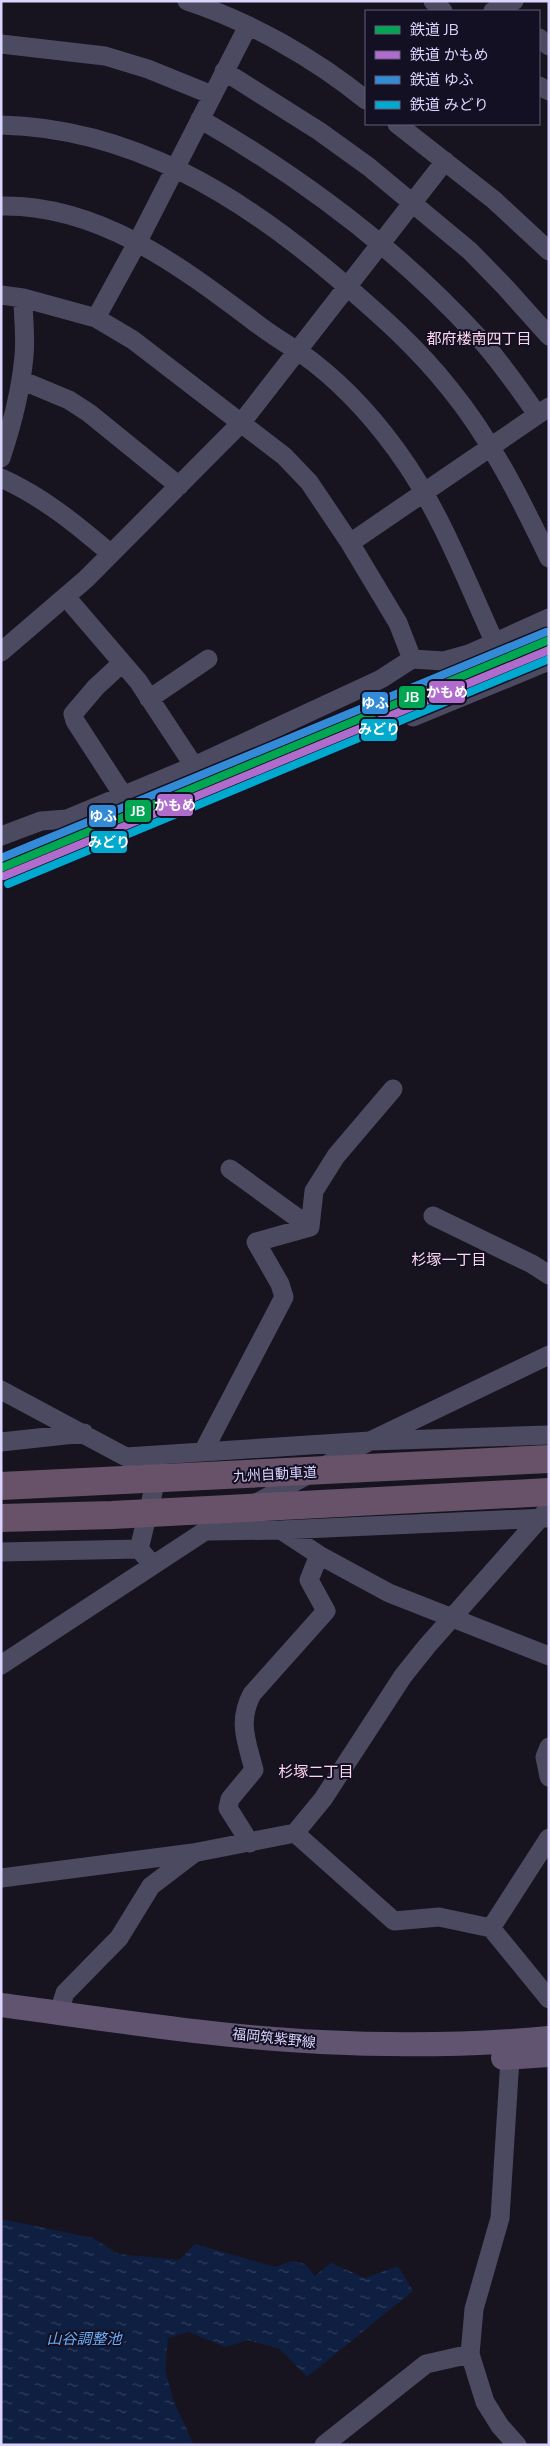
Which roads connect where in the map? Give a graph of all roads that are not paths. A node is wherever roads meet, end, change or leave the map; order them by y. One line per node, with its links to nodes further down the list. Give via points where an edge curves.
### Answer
1 (187, 1): 6 (street)
2 (433, 1): 4 (street)
3 (514, 1): 5 (street)
4 (442, 10)
5 (495, 10)
6 (248, 26): 8 (street); 10 (street, via 316,64)
7 (1, 44): 9 (street, via 105,56 148,69)
8 (224, 71): 9 (street); 16 (street, via 319,130)
9 (212, 95): 11 (street)
10 (365, 99)
11 (200, 119): 15 (street); 19 (street, via 297,180)
12 (1, 125): 15 (street, via 76,134 118,144)
13 (398, 125): 14 (street)
14 (445, 161): 16 (street); 20 (street, via 494,200)
15 (175, 167): 18 (street); 21 (street, via 269,224)
16 (412, 204): 19 (street); 25 (street, via 470,251)
17 (1, 206): 18 (street, via 45,210 76,218)
18 (137, 243): 24 (street); 26 (street, via 184,268)
19 (380, 246): 21 (street); 28 (street, via 441,298)
20 (549, 251)
21 (348, 287): 26 (street); 30 (street, via 416,349 452,390)
22 (1, 295): 23 (street)
23 (23, 298): 24 (street); 27 (street)
24 (96, 318): 29 (street, via 133,340)
25 (549, 336)
26 (298, 352): 29 (street); 34 (street, via 347,393 381,430)
27 (21, 380): 31 (street); 33 (street, via 51,391 83,409)
28 (543, 410): 30 (street)
29 (242, 422): 33 (street); 35 (street, via 284,456 309,482)
30 (489, 448): 34 (street); 37 (street)
31 (1, 458)
32 (1, 478): 36 (street, via 50,505)
33 (179, 486): 36 (street)
34 (425, 493): 35 (street); 40 (street)
35 (350, 543): 42 (street, via 398,623)
36 (111, 554): 38 (street)
37 (549, 558)
38 (66, 597): 41 (street); 45 (street)
39 (549, 618): 40 (street)
40 (494, 641): 42 (street, via 469,654 444,661)
41 (1, 652)
42 (412, 659): 48 (street, via 381,679)
43 (208, 660): 46 (street)
44 (549, 661): 47 (street)
45 (122, 663): 46 (street); 49 (street, via 73,714)
46 (150, 698): 48 (street)
47 (413, 718)
48 (194, 766): 49 (street)
49 (123, 795): 50 (street, via 67,819 40,821)
50 (1, 836)
51 (393, 1089): 54 (street, via 336,1156 314,1191)
52 (230, 1169): 54 (street)
53 (433, 1216): 55 (street)
54 (310, 1228): 62 (street, via 256,1242 284,1297)
55 (549, 1275)
56 (549, 1355): 60 (street)
57 (1, 1390): 58 (street)
58 (84, 1434): 61 (street); 63 (street, via 126,1457)
59 (549, 1435): 60 (street)
60 (370, 1441): 62 (street); 70 (street)
61 (1, 1442)
62 (203, 1452): 63 (street)
63 (162, 1454): 71 (street)
64 (549, 1459): 65 (highway, 九州自動車道)
65 (1, 1486)
66 (549, 1492): 68 (highway)
67 (546, 1515): 69 (street); 75 (street)
68 (1, 1518)
69 (281, 1530): 70 (street); 73 (street)
70 (205, 1531): 74 (street)
71 (139, 1549): 72 (street); 74 (street)
72 (1, 1552)
73 (319, 1555): 75 (street, via 389,1593); 82 (street, via 309,1580 326,1610 252,1694 244,1708 243,1727 254,1770 230,1799 228,1808)
74 (152, 1564): 77 (street)
75 (452, 1618): 76 (street); 80 (street, via 403,1676 328,1791)
76 (549, 1656)
77 (1, 1665)
78 (549, 1747): 79 (street, via 545,1757)
79 (549, 1777)
80 (295, 1833): 82 (street); 85 (street, via 394,1921 439,1917)
81 (549, 1838): 85 (street)
82 (250, 1843): 83 (street)
83 (193, 1853): 84 (street); 88 (street, via 151,1886 119,1938 66,1993)
84 (1, 1878)
85 (491, 1928): 86 (street)
86 (549, 1999)
87 (1, 2005): 88 (main road, 福岡筑紫野線)
88 (59, 2012): 91 (main road, 福岡筑紫野線, via 319,2042)
89 (1, 2020): 91 (main road, 福岡筑紫野線, via 259,2052 374,2061)
90 (549, 2038): 91 (main road, 福岡筑紫野線)
91 (509, 2050): 92 (main road, 福岡筑紫野線); 93 (street, via 500,2218 474,2309)
92 (549, 2055)
93 (470, 2354): 94 (street, via 426,2364); 95 (street, via 485,2402)
94 (324, 2445)
95 (517, 2445)

